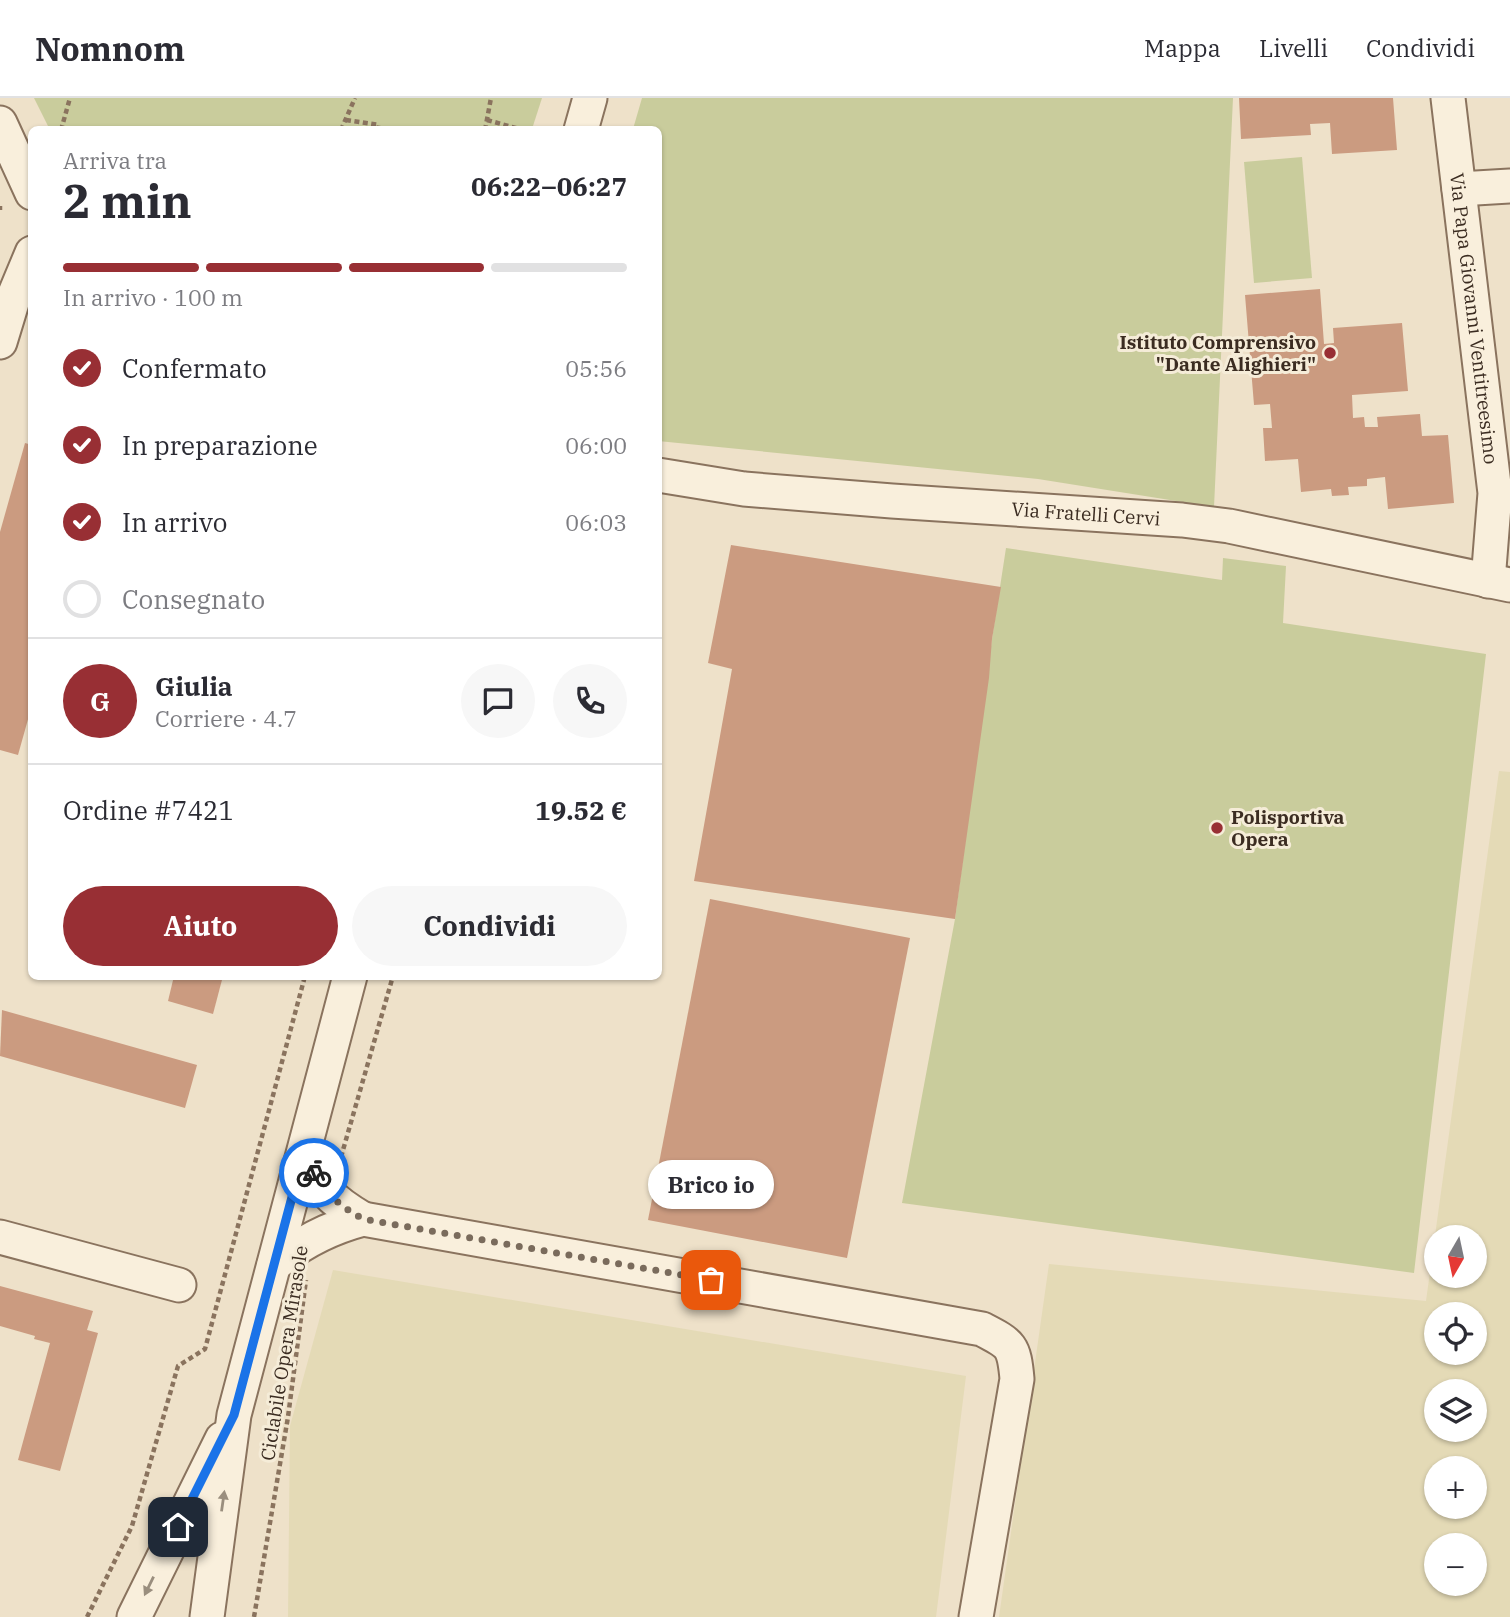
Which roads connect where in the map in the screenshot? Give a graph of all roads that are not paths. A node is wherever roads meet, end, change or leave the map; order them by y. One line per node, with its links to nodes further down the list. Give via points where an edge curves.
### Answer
1 (590, 98): 4 (street)
2 (1448, 98): 7 (street, Via Papa Giovanni Ventitreesimo)
3 (0, 123): 5 (street)
4 (582, 126)
5 (28, 184)
6 (1510, 186): 7 (street)
7 (1459, 188): 11 (street, Via Papa Giovanni Ventitreesimo, via 1495,493)
8 (28, 263): 9 (street)
9 (0, 342)
10 (662, 476): 11 (street, Via Fratelli Cervi, via 758,490 1229,526)
11 (1499, 583)
12 (349, 980): 13 (street)
13 (304, 1152): 14 (street, via 322,1189); 16 (street)
14 (363, 1219): 16 (street, via 318,1234); 21 (street, via 982,1329 1004,1340 1012,1348 1017,1379)
15 (0, 1237): 17 (street)
16 (274, 1265): 18 (street)
17 (179, 1285)
18 (234, 1415): 19 (street, one-way to 19); 20 (street, one-way to 18)
19 (134, 1617)
20 (208, 1617)
21 (976, 1617)

